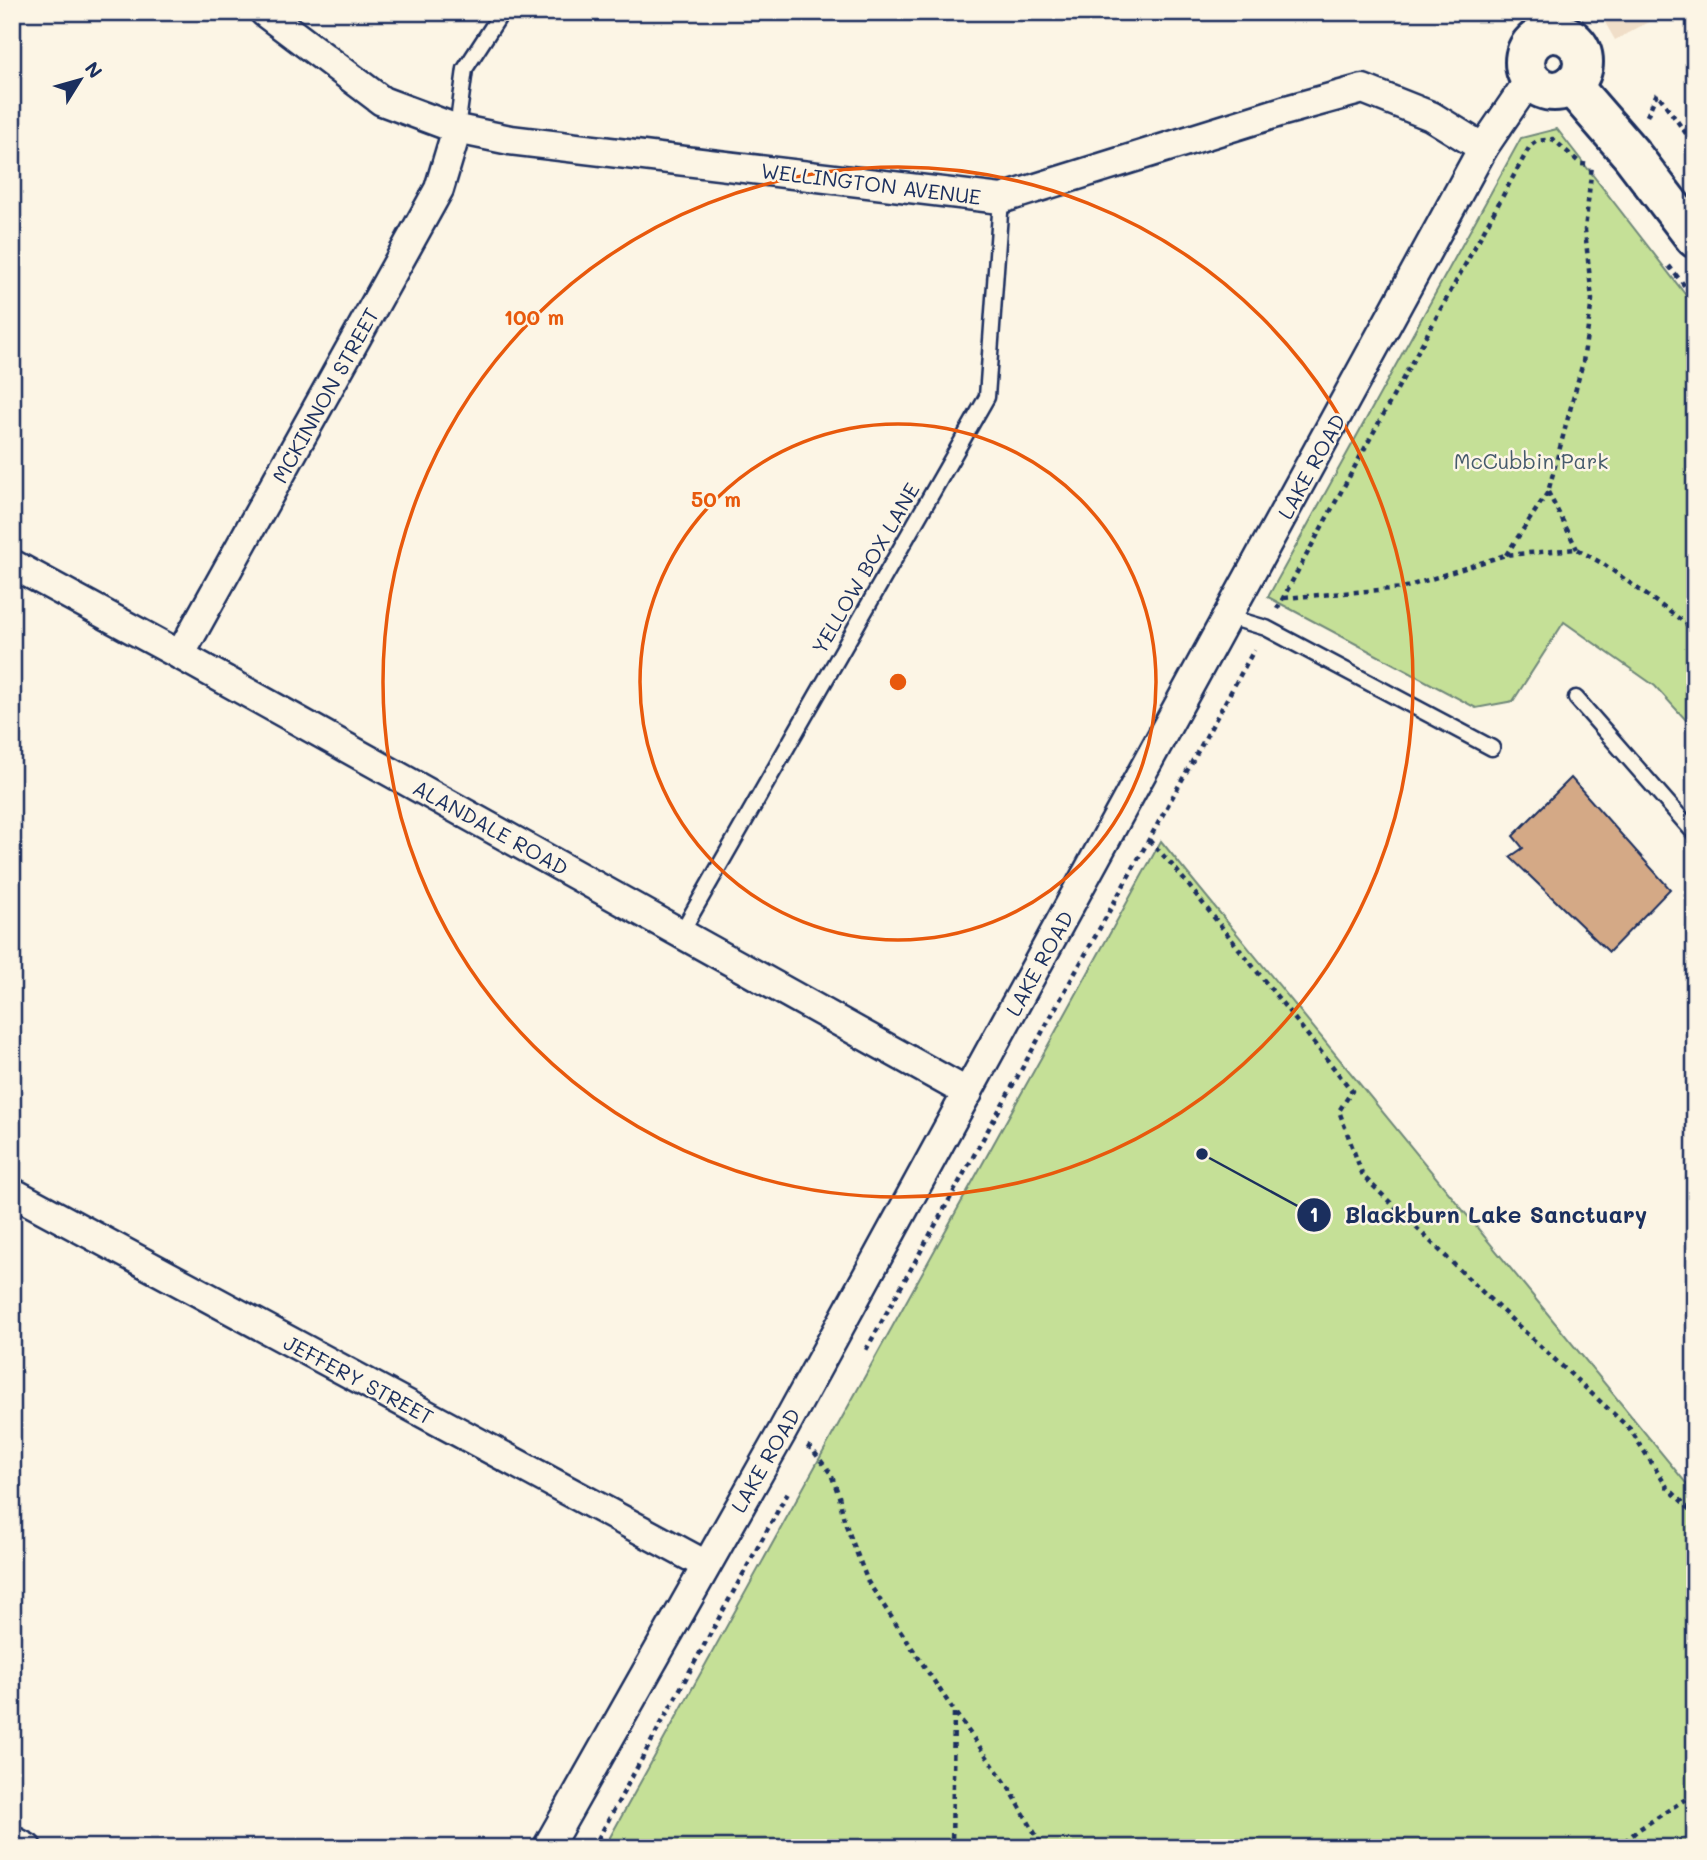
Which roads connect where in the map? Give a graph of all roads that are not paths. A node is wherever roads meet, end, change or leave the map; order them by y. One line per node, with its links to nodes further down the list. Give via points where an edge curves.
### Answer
1 (264, 12): 6 (street, WELLINGTON AVENUE, via 382,100)
2 (502, 12): 6 (lane, via 465,69)
3 (1529, 26): 4 (street, via 1525,59); 5 (street, via 1564,35 1579,48 1582,68)
4 (1531, 79): 5 (street, via 1550,91); 7 (street, LAKE ROAD)
5 (1571, 85): 9 (street, via 1631,153)
6 (457, 129): 8 (street, WELLINGTON AVENUE, via 510,140); 12 (street, MCKINNON STREET, via 439,189)
7 (1483, 148): 8 (street, WELLINGTON AVENUE, via 1431,116 1363,89); 11 (street, LAKE ROAD)
8 (1001, 199): 16 (lane, YELLOW BOX LANE, via 987,397)
9 (1695, 238)
10 (12, 565): 12 (street, ALANDALE ROAD)
11 (1229, 617): 14 (lane, via 1266,628); 17 (street, LAKE ROAD)
12 (180, 655): 16 (street, ALANDALE ROAD)
13 (1576, 698): 15 (lane)
14 (1492, 748)
15 (1695, 834)
16 (681, 933): 17 (street, ALANDALE ROAD)
17 (968, 1093): 19 (street, LAKE ROAD)
18 (12, 1192): 19 (street, JEFFERY STREET)
19 (706, 1565): 22 (street, LAKE ROAD)
20 (12, 1840): 21 (street)
21 (27, 1848)
22 (547, 1848)

